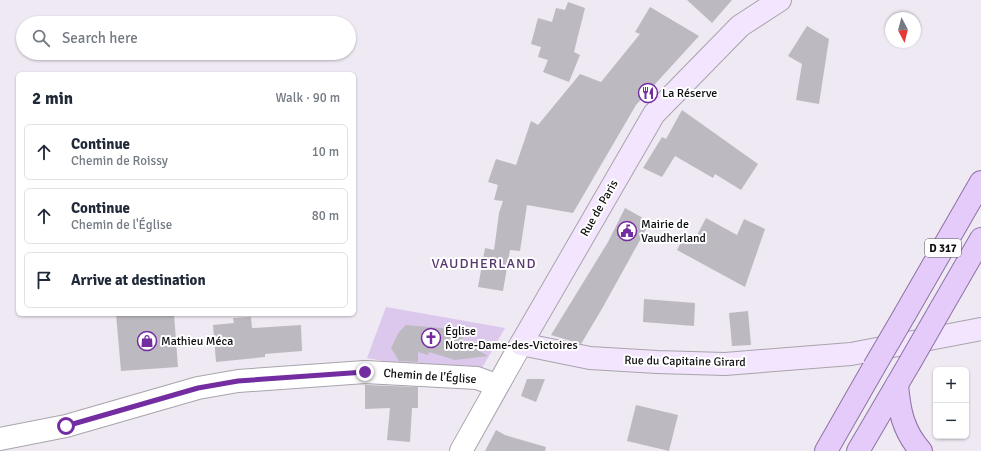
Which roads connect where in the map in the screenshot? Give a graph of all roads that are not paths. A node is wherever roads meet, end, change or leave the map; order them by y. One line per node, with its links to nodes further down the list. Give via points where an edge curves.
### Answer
1 (780, 0): 5 (street, Rue de Paris, via 740,26 654,114)
2 (981, 182): 10 (main road, D 317, bridge)
3 (981, 239): 6 (main road, D 317, bridge)
4 (981, 329): 5 (street, Rue du Capitaine Girard, via 851,354 725,364 590,358)
5 (520, 344): 7 (street, Rue de Paris)
6 (897, 384): 11 (main road, D 317); 12 (main road, via 906,429 911,440)
7 (496, 385): 8 (street, Chemin de l'Église, via 477,378 365,372 238,381 198,388 66,426); 9 (street, Rue de Paris)
8 (0, 439)
9 (461, 451)
10 (826, 451)
11 (858, 451)
12 (921, 451)

